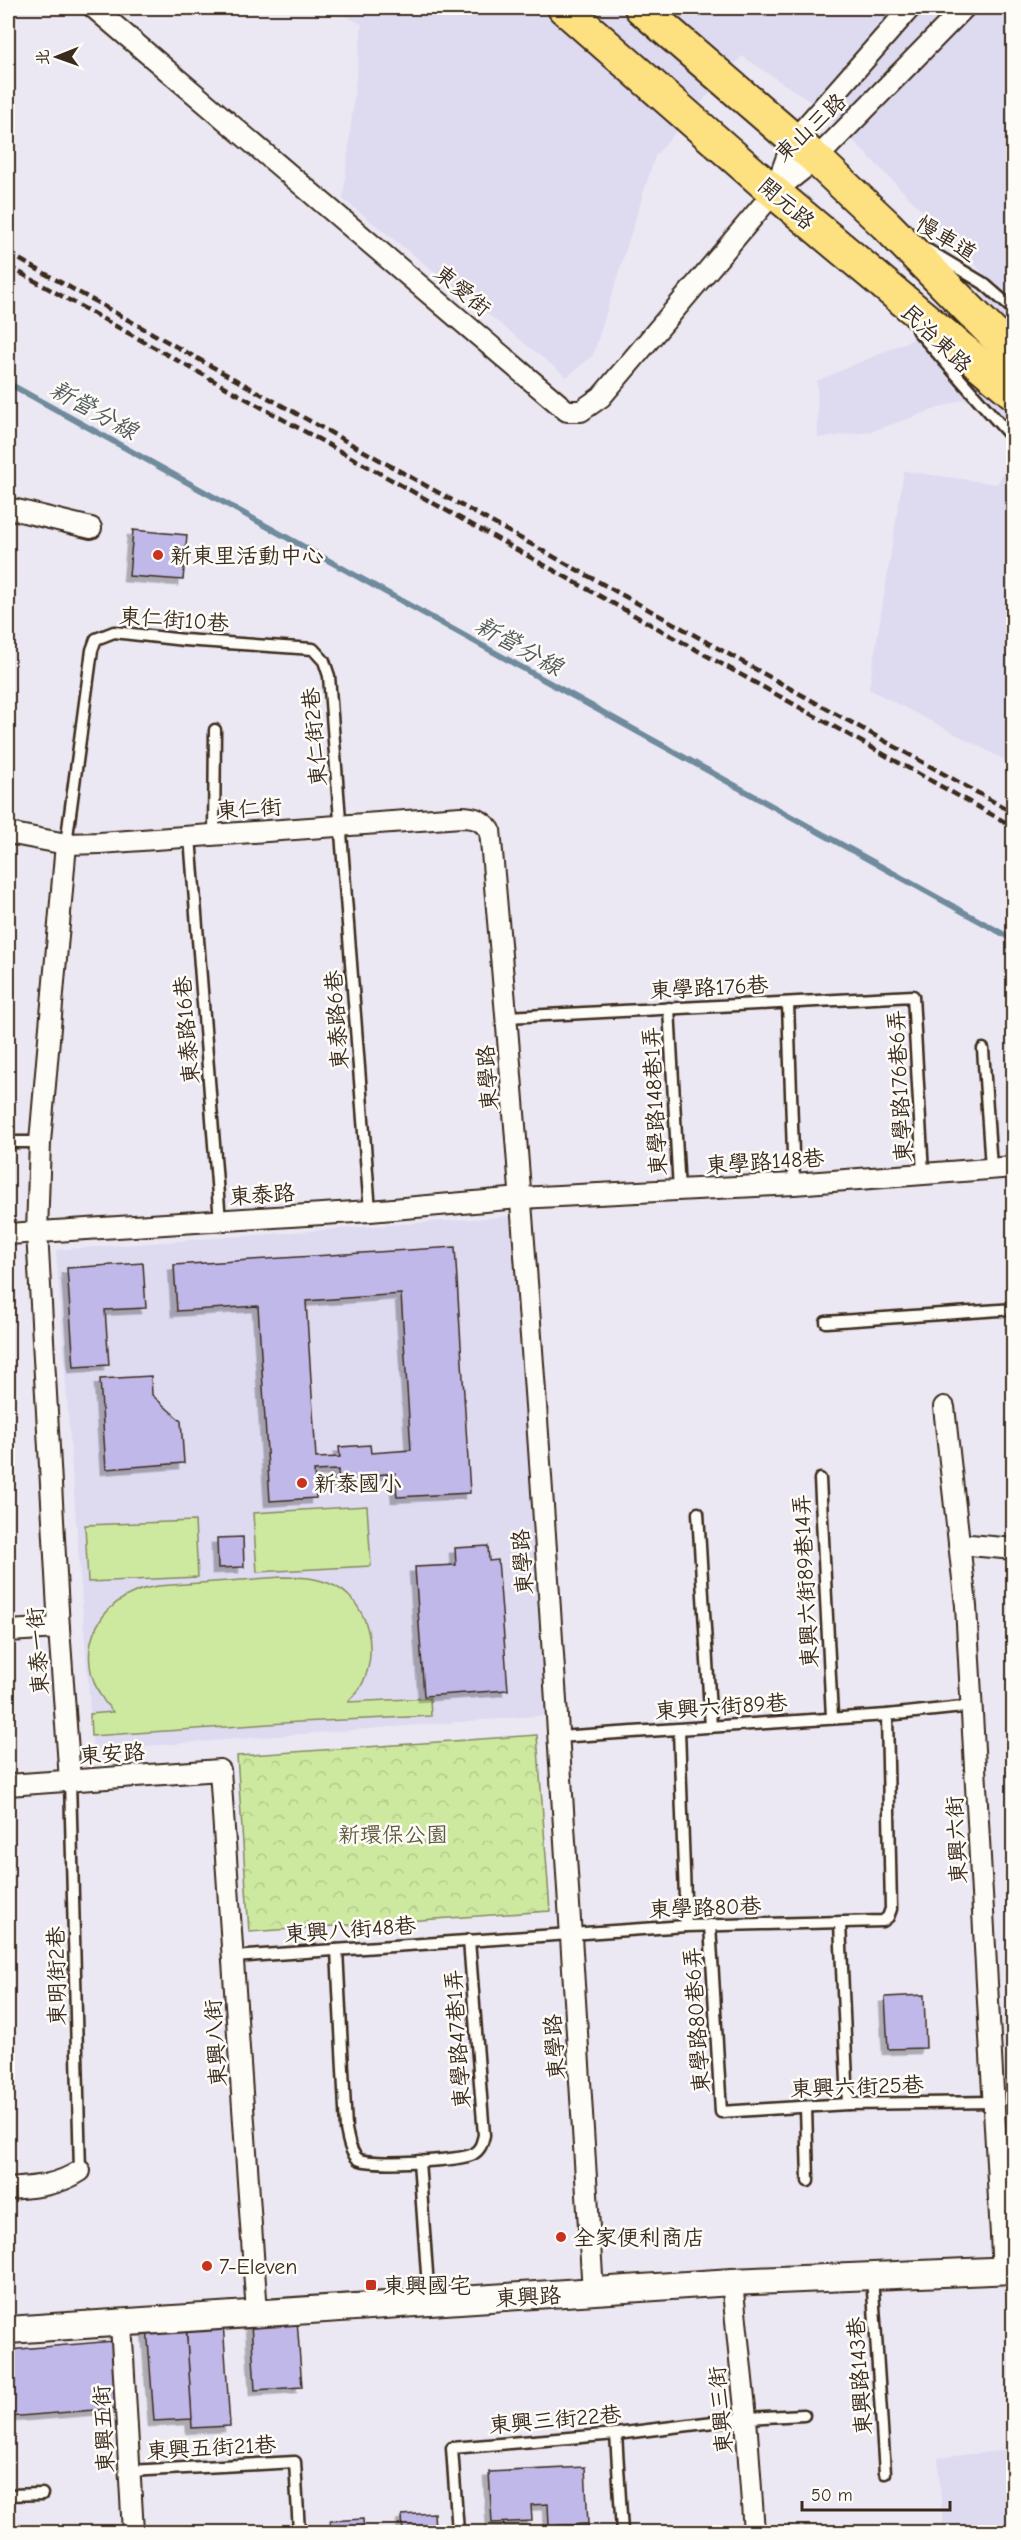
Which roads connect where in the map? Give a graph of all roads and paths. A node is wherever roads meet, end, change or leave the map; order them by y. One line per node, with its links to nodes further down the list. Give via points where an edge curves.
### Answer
1 (94, 8): 7 (street, 東愛街, via 567,411 581,411 601,397)
2 (564, 8): 7 (main road, 開元路)
3 (641, 8): 6 (main road)
4 (910, 8): 6 (street, 東山三路)
5 (964, 8): 6 (street, 東山三路)
6 (805, 150): 7 (street, 東山三路); 7 (street, 東山三路); 8 (main road)
7 (774, 192): 9 (main road, 開元路)
8 (886, 225): 10 (lane, 慢車道, via 983,282); 11 (street); 12 (main road)
9 (860, 264): 13 (main road, 開元路); 14 (street, 民治東路); 15 (lane)
10 (1014, 309)
11 (1014, 339)
12 (1014, 356)
13 (1014, 393)
14 (1014, 411)
15 (1014, 440)
16 (8, 507): 17 (street)
17 (91, 528)
18 (313, 649): 20 (lane, 東仁街2巷, via 324,661 329,676); 25 (lane, 東仁街10巷, via 114,632 96,639)
19 (214, 730): 23 (lane)
20 (340, 826): 21 (street, 東仁街, via 474,817); 23 (street, 東仁街); 39 (lane, 東泰路6巷)
21 (490, 830): 29 (street, 東學路)
22 (8, 833): 25 (street, 東仁街)
23 (214, 835): 24 (street, 東仁街)
24 (190, 837): 25 (street, 東仁街); 40 (lane, 東泰路16巷)
25 (66, 844): 32 (street, 東泰一街)
26 (913, 996): 27 (lane, 東學路176巷); 35 (lane, 東學路176巷6弄)
27 (788, 1003): 28 (lane, 東學路176巷); 36 (lane)
28 (669, 1008): 29 (lane, 東學路176巷); 37 (lane, 東學路148巷1弄)
29 (507, 1017): 38 (street, 東學路)
30 (983, 1048): 34 (lane)
31 (8, 1142): 32 (lane)
32 (40, 1142): 41 (street, 東泰一街)
33 (1014, 1167): 34 (street, 東學路148巷)
34 (991, 1168): 35 (street, 東學路148巷)
35 (923, 1173): 36 (street, 東學路148巷)
36 (794, 1184): 37 (street, 東學路148巷)
37 (679, 1191): 38 (street, 東學路148巷)
38 (519, 1198): 39 (street, 東泰路); 57 (street, 東學路)
39 (370, 1211): 40 (street, 東泰路)
40 (220, 1221): 41 (street, 東泰路)
41 (37, 1232): 42 (street, 東泰路); 50 (street, 東泰一街)
42 (8, 1234)
43 (1014, 1309): 44 (lane)
44 (826, 1322)
45 (944, 1407): 48 (street, 東興六街)
46 (820, 1479): 54 (lane, 東興六街89巷14弄)
47 (698, 1513): 55 (lane)
48 (959, 1544): 49 (street); 52 (street, 東興六街)
49 (1014, 1549)
50 (59, 1628): 51 (street); 59 (street, 東泰一街)
51 (8, 1631)
52 (972, 1706): 53 (lane, 東興六街89巷); 68 (street, 東興六街)
53 (887, 1715): 54 (lane, 東興六街89巷); 61 (lane, via 891,1910 883,1921)
54 (832, 1717): 55 (lane, 東興六街89巷)
55 (711, 1726): 56 (lane, 東興六街89巷)
56 (678, 1730): 57 (lane, 東興六街89巷); 63 (lane)
57 (558, 1737): 64 (street, 東學路)
58 (220, 1770): 59 (street, 東安路); 67 (street, 東興八街)
59 (70, 1780): 60 (street, 東安路); 73 (lane, 東明街2巷)
60 (8, 1785)
61 (840, 1923): 62 (lane, 東學路80巷); 69 (lane)
62 (710, 1925): 63 (lane, 東學路80巷); 71 (lane, 東學路80巷6弄)
63 (686, 1926): 64 (lane, 東學路80巷)
64 (570, 1932): 65 (lane, 東學路80巷); 79 (street, 東學路)
65 (469, 1940): 66 (lane, 東興八街48巷); 72 (lane, 東學路47巷1弄, via 484,2135 481,2148 471,2156)
66 (337, 1950): 67 (lane, 東興八街48巷); 72 (lane, via 350,2146 357,2158 369,2163)
67 (233, 1957): 81 (street, 東興八街)
68 (995, 2102): 69 (lane, 東興六街25巷); 76 (street, 東興六街)
69 (848, 2104): 70 (lane, 東興六街25巷)
70 (807, 2107): 71 (lane, 東興六街25巷); 74 (lane)
71 (721, 2112)
72 (419, 2161): 80 (lane)
73 (80, 2170): 75 (street, via 51,2185)
74 (808, 2181)
75 (8, 2189)
76 (1008, 2271): 77 (street, 東興路)
77 (872, 2276): 78 (street, 東興路); 88 (lane, 東興路143巷)
78 (732, 2282): 79 (street, 東興路); 85 (street, 東興三街)
79 (593, 2292): 80 (street, 東興路)
80 (429, 2301): 81 (street, 東興路)
81 (257, 2313): 82 (street, 東興路)
82 (121, 2323): 83 (street, 東興路); 87 (street, 東興五街)
83 (8, 2330)
84 (804, 2415): 85 (lane, 東興三街22巷)
85 (746, 2418): 86 (lane, 東興三街22巷); 95 (street, 東興三街)
86 (616, 2434): 93 (lane, 東興三街22巷, via 452,2448); 94 (lane)
87 (130, 2471): 91 (street, 東興五街); 92 (lane, 東興五街21巷, via 295,2462)
88 (885, 2474)
89 (42, 2494): 90 (lane)
90 (8, 2495)
91 (133, 2532)
92 (299, 2532)
93 (458, 2532)
94 (622, 2532)
95 (754, 2532)

